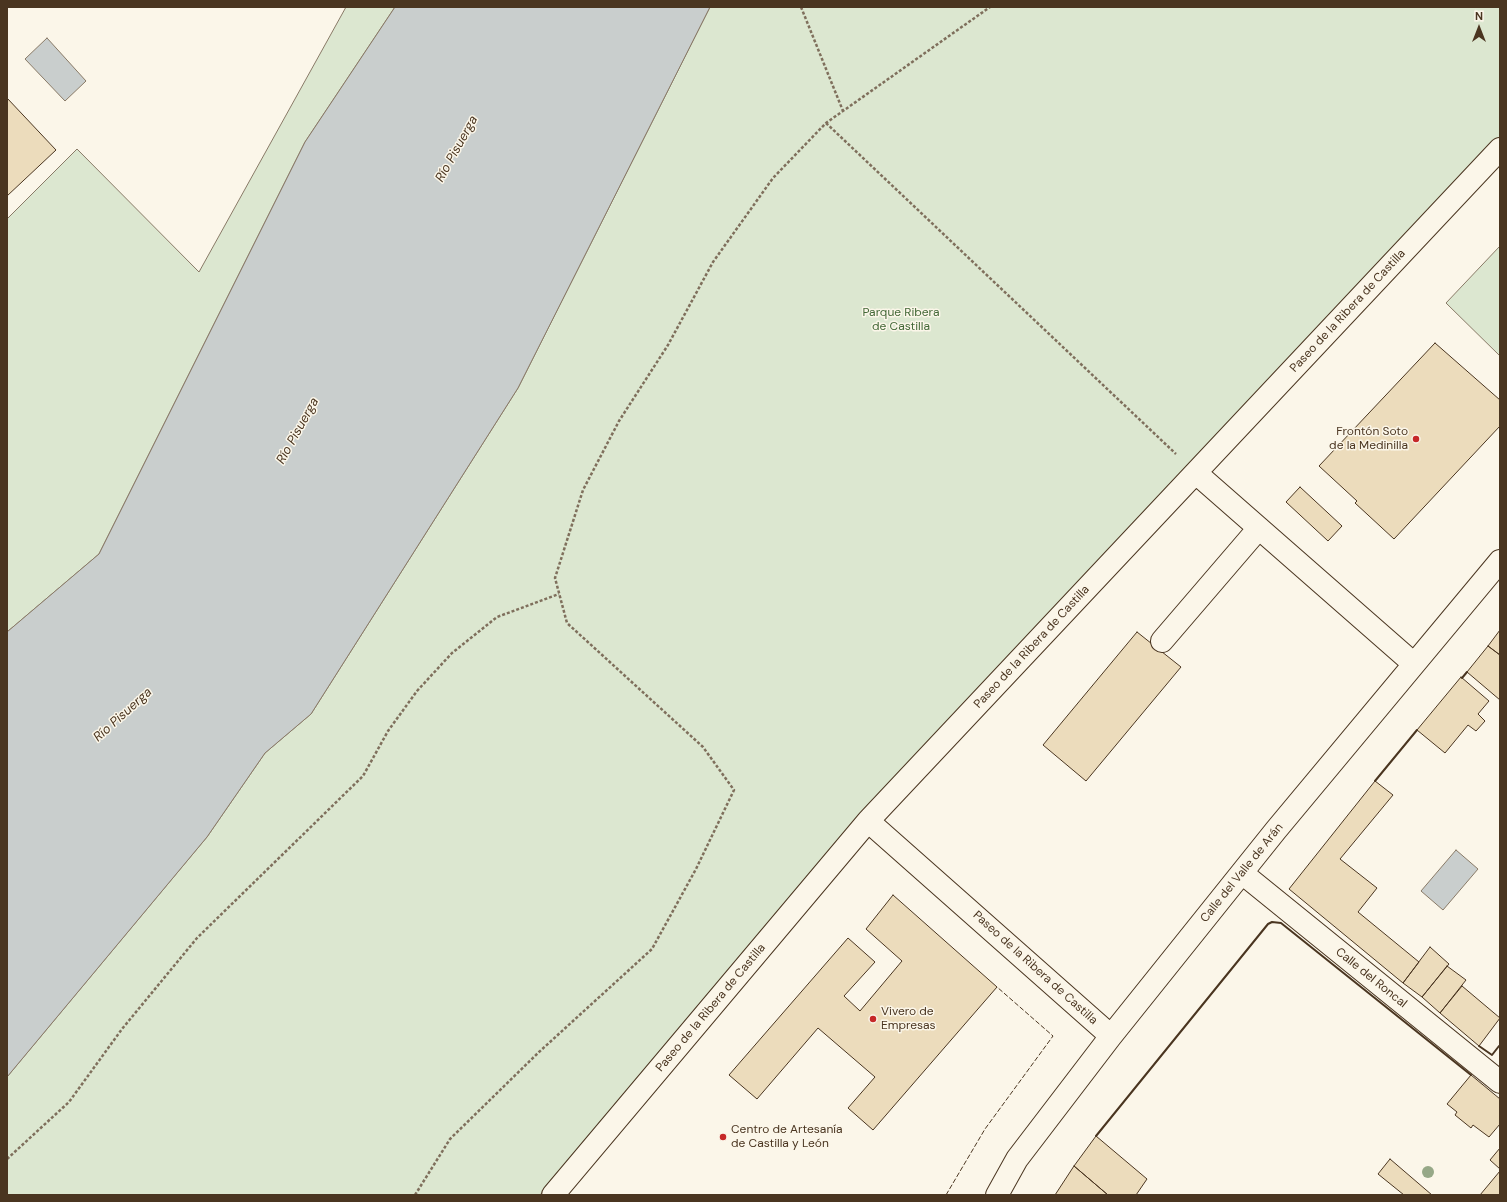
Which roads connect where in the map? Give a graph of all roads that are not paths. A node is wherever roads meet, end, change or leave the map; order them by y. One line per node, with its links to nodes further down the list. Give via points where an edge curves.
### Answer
1 (1500, 149): 2 (street, Paseo de la Ribera de Castilla)
2 (1196, 473): 3 (street); 7 (street, Paseo de la Ribera de Castilla)
3 (1259, 528): 5 (street); 6 (street)
4 (1500, 562): 6 (street, Calle del Valle de Arán)
5 (1162, 641)
6 (1414, 664): 8 (street, Calle del Valle de Arán)
7 (868, 821): 9 (street, Paseo de la Ribera de Castilla); 11 (street, Paseo de la Ribera de Castilla)
8 (1242, 873): 9 (street, Calle del Valle de Arán); 10 (street, Calle del Roncal)
9 (1112, 1036): 12 (street, Calle del Valle de Arán, via 1017,1159)
10 (1500, 1082)
11 (553, 1195)
12 (997, 1195)

